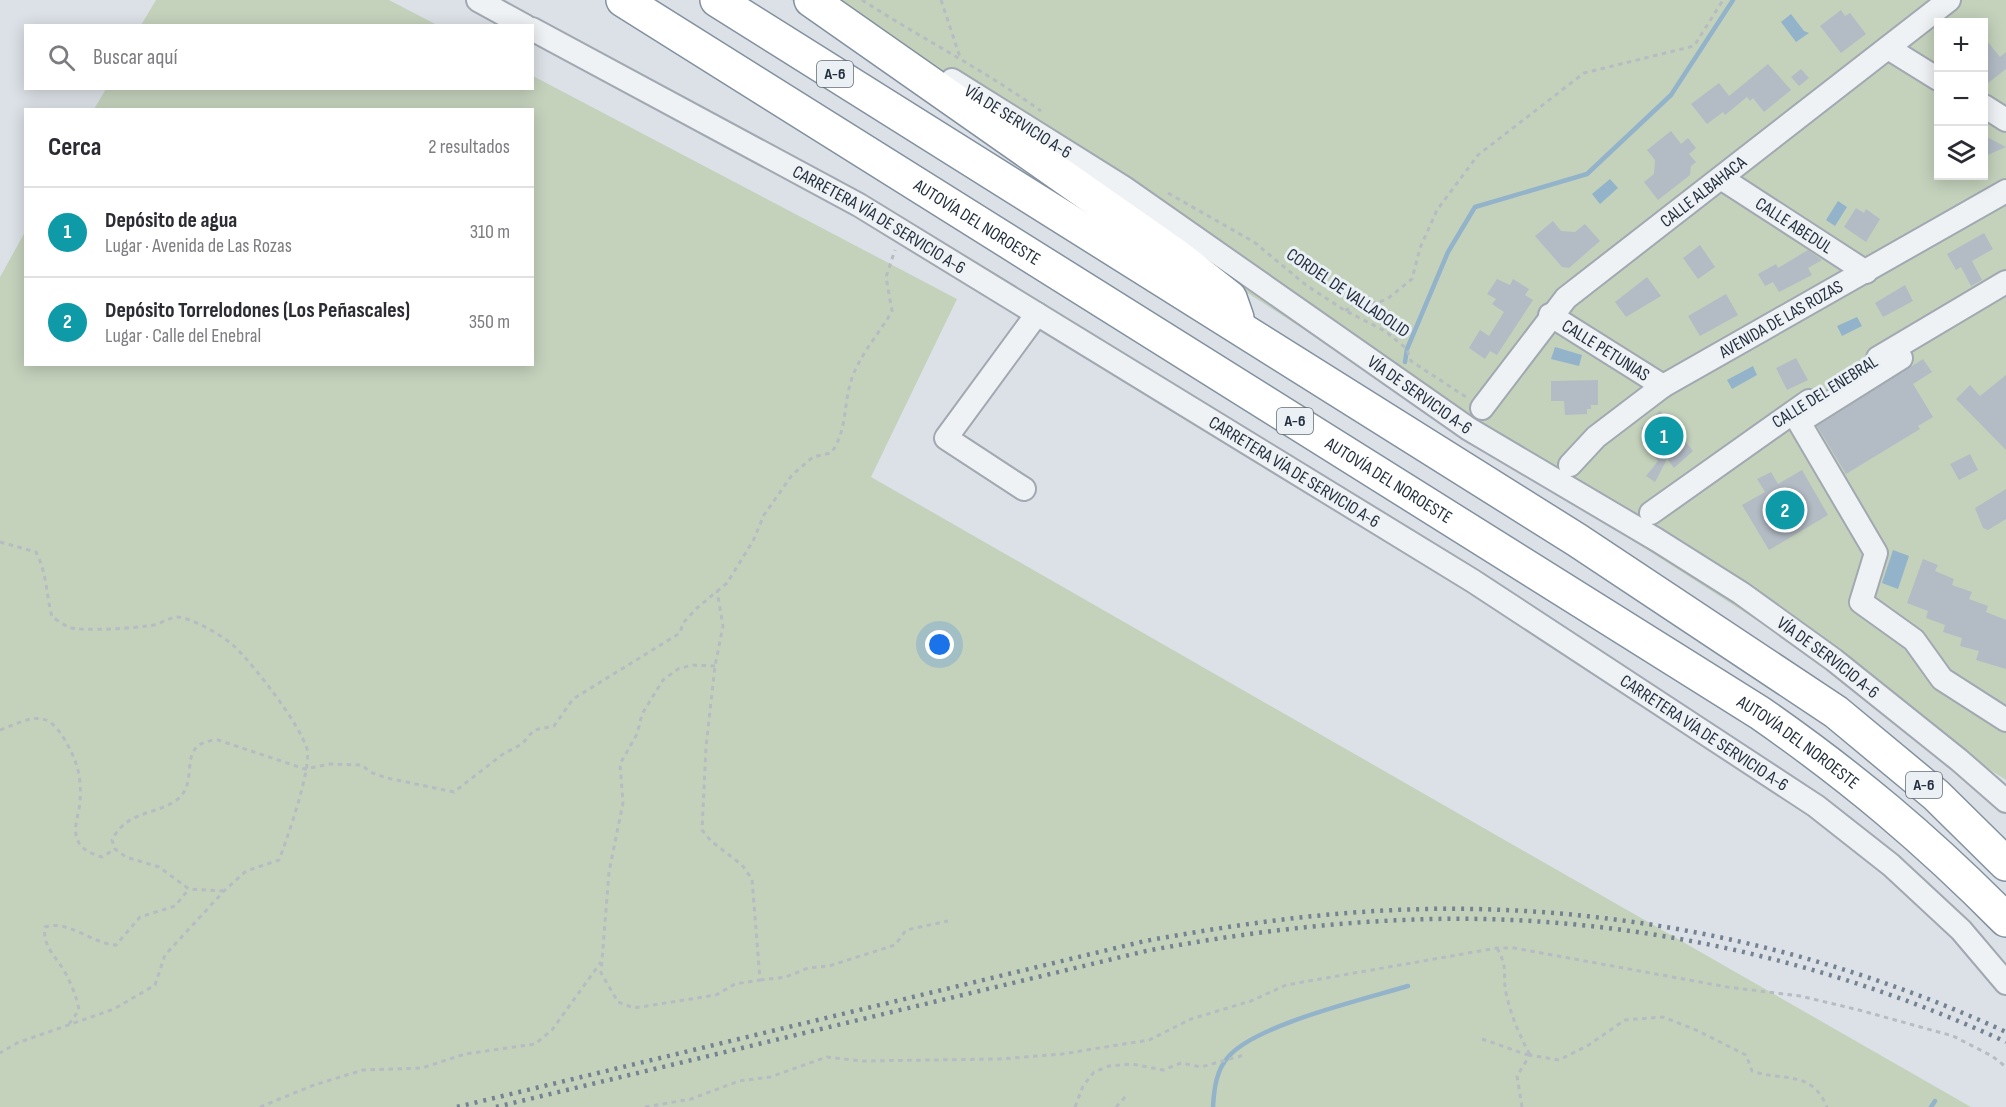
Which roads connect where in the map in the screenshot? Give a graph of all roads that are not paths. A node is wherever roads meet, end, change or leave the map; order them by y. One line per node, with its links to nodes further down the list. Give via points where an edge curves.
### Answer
1 (623, 0): 29 (highway, AUTOVÍA DEL NOROESTE / A-6, via 1760,713 1893,812)
2 (717, 0): 19 (highway, A-6)
3 (811, 0): 19 (highway, via 1178,256 1230,298)
4 (823, 0): 27 (street, VÍA DE SERVICIO A-6, via 1123,187 1469,429 1741,593 1834,660)
5 (1949, 0): 9 (street, CALLE ALBAHACA)
6 (479, 1): 7 (street)
7 (521, 24)
8 (534, 30): 17 (street, CARRETERA VÍA DE SERVICIO A-6, via 859,205)
9 (1888, 48): 10 (street); 13 (street, CALLE ALBAHACA)
10 (1934, 77)
11 (1988, 109): 12 (street)
12 (2006, 120)
13 (1721, 178): 15 (street, CALLE ABEDUL); 18 (street, CALLE ALBAHACA, via 1566,298)
14 (2006, 191): 15 (street, AVENIDA DE LAS ROZAS)
15 (1866, 272): 21 (street, AVENIDA DE LAS ROZAS)
16 (2006, 282): 25 (street, CALLE DEL ENEBRAL, via 1786,415)
17 (1037, 314): 24 (street, via 946,438); 30 (street, CARRETERA VÍA DE SERVICIO A-6, via 1473,581 1816,806 1900,873 1961,930)
18 (1550, 315): 21 (street, CALLE PETUNIAS); 22 (street, CALLE ALBAHACA)
19 (1240, 328): 28 (highway, A-6, via 1577,540 1836,712 1936,795)
20 (1901, 358): 26 (street, via 1799,422 1876,553 1861,602 1914,640 1942,679)
21 (1663, 386): 23 (street, AVENIDA DE LAS ROZAS, via 1596,437)
22 (1482, 408)
23 (1570, 465)
24 (1024, 489)
25 (1651, 513)
26 (2006, 720)
27 (2006, 801)
28 (2006, 864)
29 (2006, 920)
30 (2006, 983)

